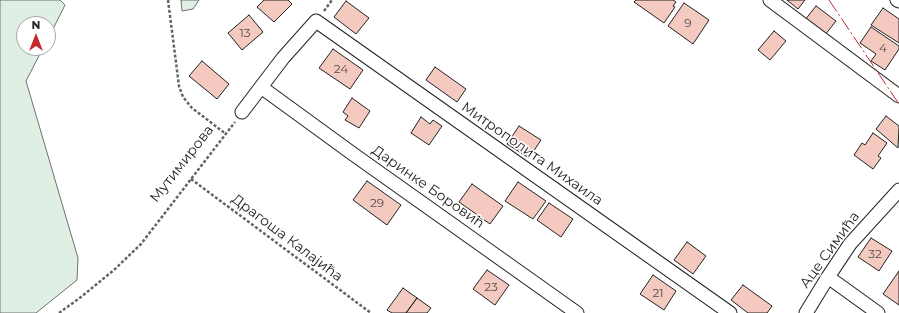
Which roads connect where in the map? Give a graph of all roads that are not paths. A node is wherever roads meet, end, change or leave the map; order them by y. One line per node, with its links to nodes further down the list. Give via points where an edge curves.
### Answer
1 (770, 0): 3 (street)
2 (261, 87): 4 (street); 7 (street, Даринке Боровић); 8 (street, Митрополита Михаила, via 316,21)
3 (899, 96)
4 (242, 112)
5 (899, 190): 6 (street, Аце Симића, via 850,244)
6 (828, 278): 9 (street, Аце Симића); 10 (street)
7 (578, 313)
8 (730, 313)
9 (806, 313)
10 (878, 313)

